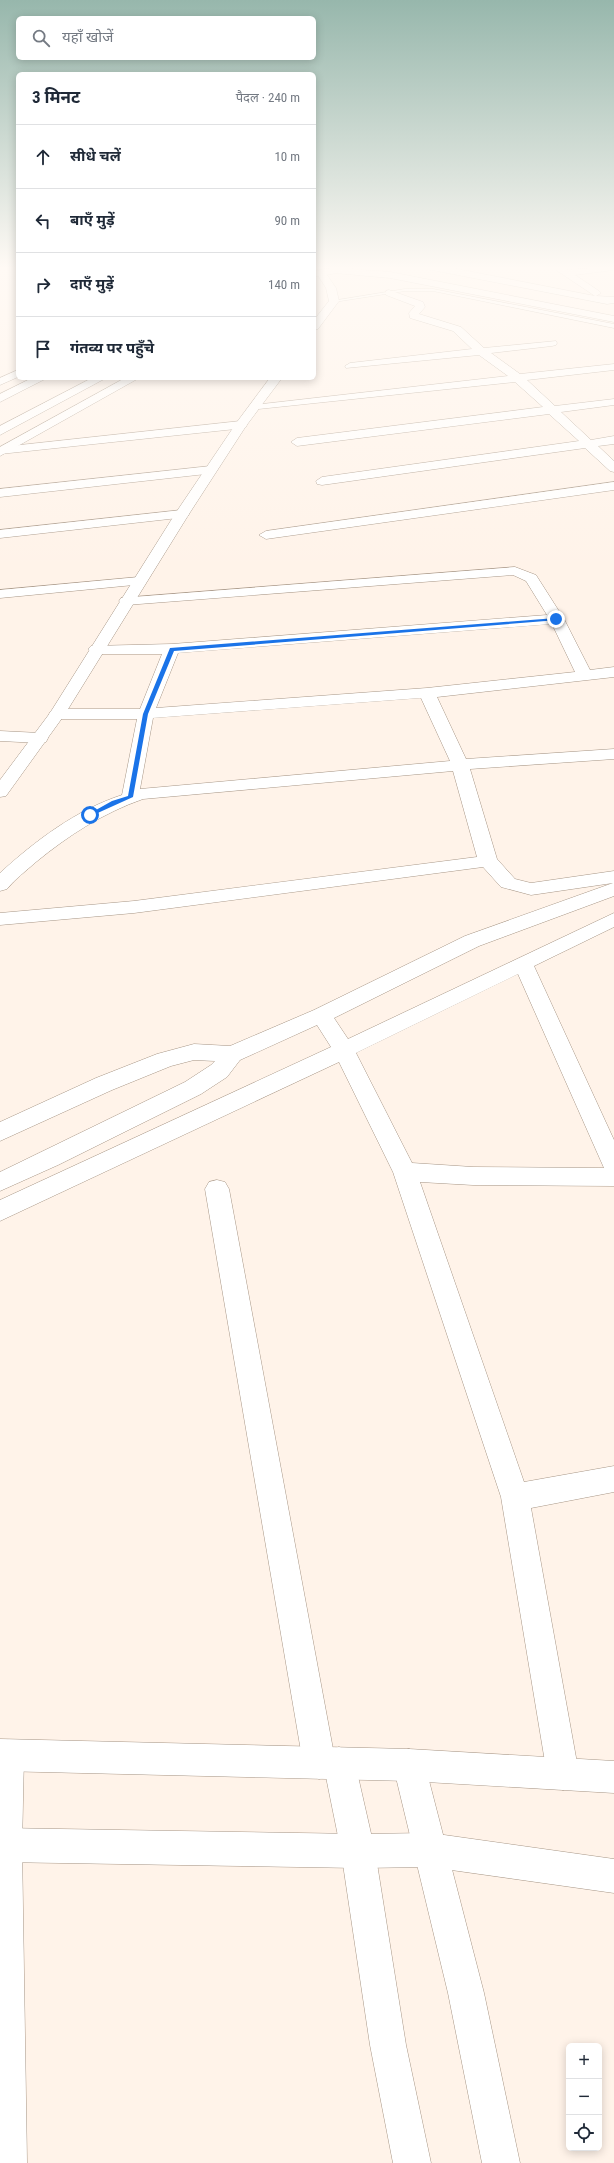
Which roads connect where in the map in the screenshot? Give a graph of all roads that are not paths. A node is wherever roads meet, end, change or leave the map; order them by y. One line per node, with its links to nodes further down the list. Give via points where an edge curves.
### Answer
1 (503, 367): 4 (street)
2 (606, 367): 4 (street)
3 (16, 374): 9 (street)
4 (517, 377): 12 (street); 13 (street)
5 (37, 380): 10 (street)
6 (96, 380): 15 (street)
7 (129, 380): 19 (street)
8 (274, 380): 12 (street)
9 (0, 382)
10 (0, 399)
11 (614, 402): 13 (street)
12 (252, 408): 14 (street)
13 (551, 410): 17 (street); 18 (street)
14 (241, 425): 19 (street); 21 (street)
15 (0, 431)
16 (614, 440): 18 (street)
17 (297, 442)
18 (586, 444): 20 (street); 22 (street)
19 (1, 452)
20 (614, 468)
21 (211, 470): 24 (street); 25 (street)
22 (322, 481)
23 (614, 486): 27 (street)
24 (0, 493)
25 (182, 514): 26 (street); 28 (street)
26 (0, 534)
27 (266, 535)
28 (139, 582): 29 (street); 30 (street)
29 (0, 594)
30 (126, 601): 31 (street, via 515,571 531,578); 32 (street)
31 (556, 619): 33 (street); 35 (street)
32 (96, 649): 33 (street); 37 (street)
33 (172, 649): 38 (street)
34 (614, 672): 35 (street)
35 (584, 675): 36 (street)
36 (427, 693): 38 (street); 42 (street)
37 (57, 714): 38 (street); 40 (street)
38 (146, 714): 44 (street)
39 (0, 736): 40 (street)
40 (40, 738): 43 (street)
41 (614, 754): 42 (street)
42 (460, 765): 44 (street); 45 (street)
43 (0, 792)
44 (130, 797): 47 (street, via 114,802 53,838)
45 (488, 861): 46 (street, via 508,883 531,889); 49 (street, via 134,907)
46 (614, 877)
47 (0, 885)
48 (614, 889): 52 (street, via 472,941)
49 (0, 919)
50 (614, 919): 51 (street)
51 (523, 963): 53 (street); 56 (street)
52 (321, 1015): 53 (street); 54 (street)
53 (344, 1050): 57 (street); 61 (street)
54 (232, 1054): 55 (street, via 194,1052 165,1060 104,1084); 59 (street, via 219,1071 193,1088)
55 (0, 1132)
56 (614, 1166)
57 (405, 1172): 58 (street, via 473,1176); 63 (street)
58 (614, 1177)
59 (0, 1182)
60 (217, 1189): 65 (street)
61 (0, 1211)
62 (614, 1480): 63 (street)
63 (515, 1498): 67 (street)
64 (4, 1755): 65 (street); 69 (street)
65 (329, 1763): 66 (street); 71 (street)
66 (409, 1765): 67 (street); 70 (street)
67 (562, 1774): 68 (street)
68 (614, 1777)
69 (3, 1846): 71 (street); 73 (street)
70 (430, 1850): 71 (street); 72 (street); 75 (street, via 466,1993)
71 (358, 1852): 74 (street, via 388,2045)
72 (614, 1876)
73 (8, 2163)
74 (412, 2163)
75 (502, 2163)

